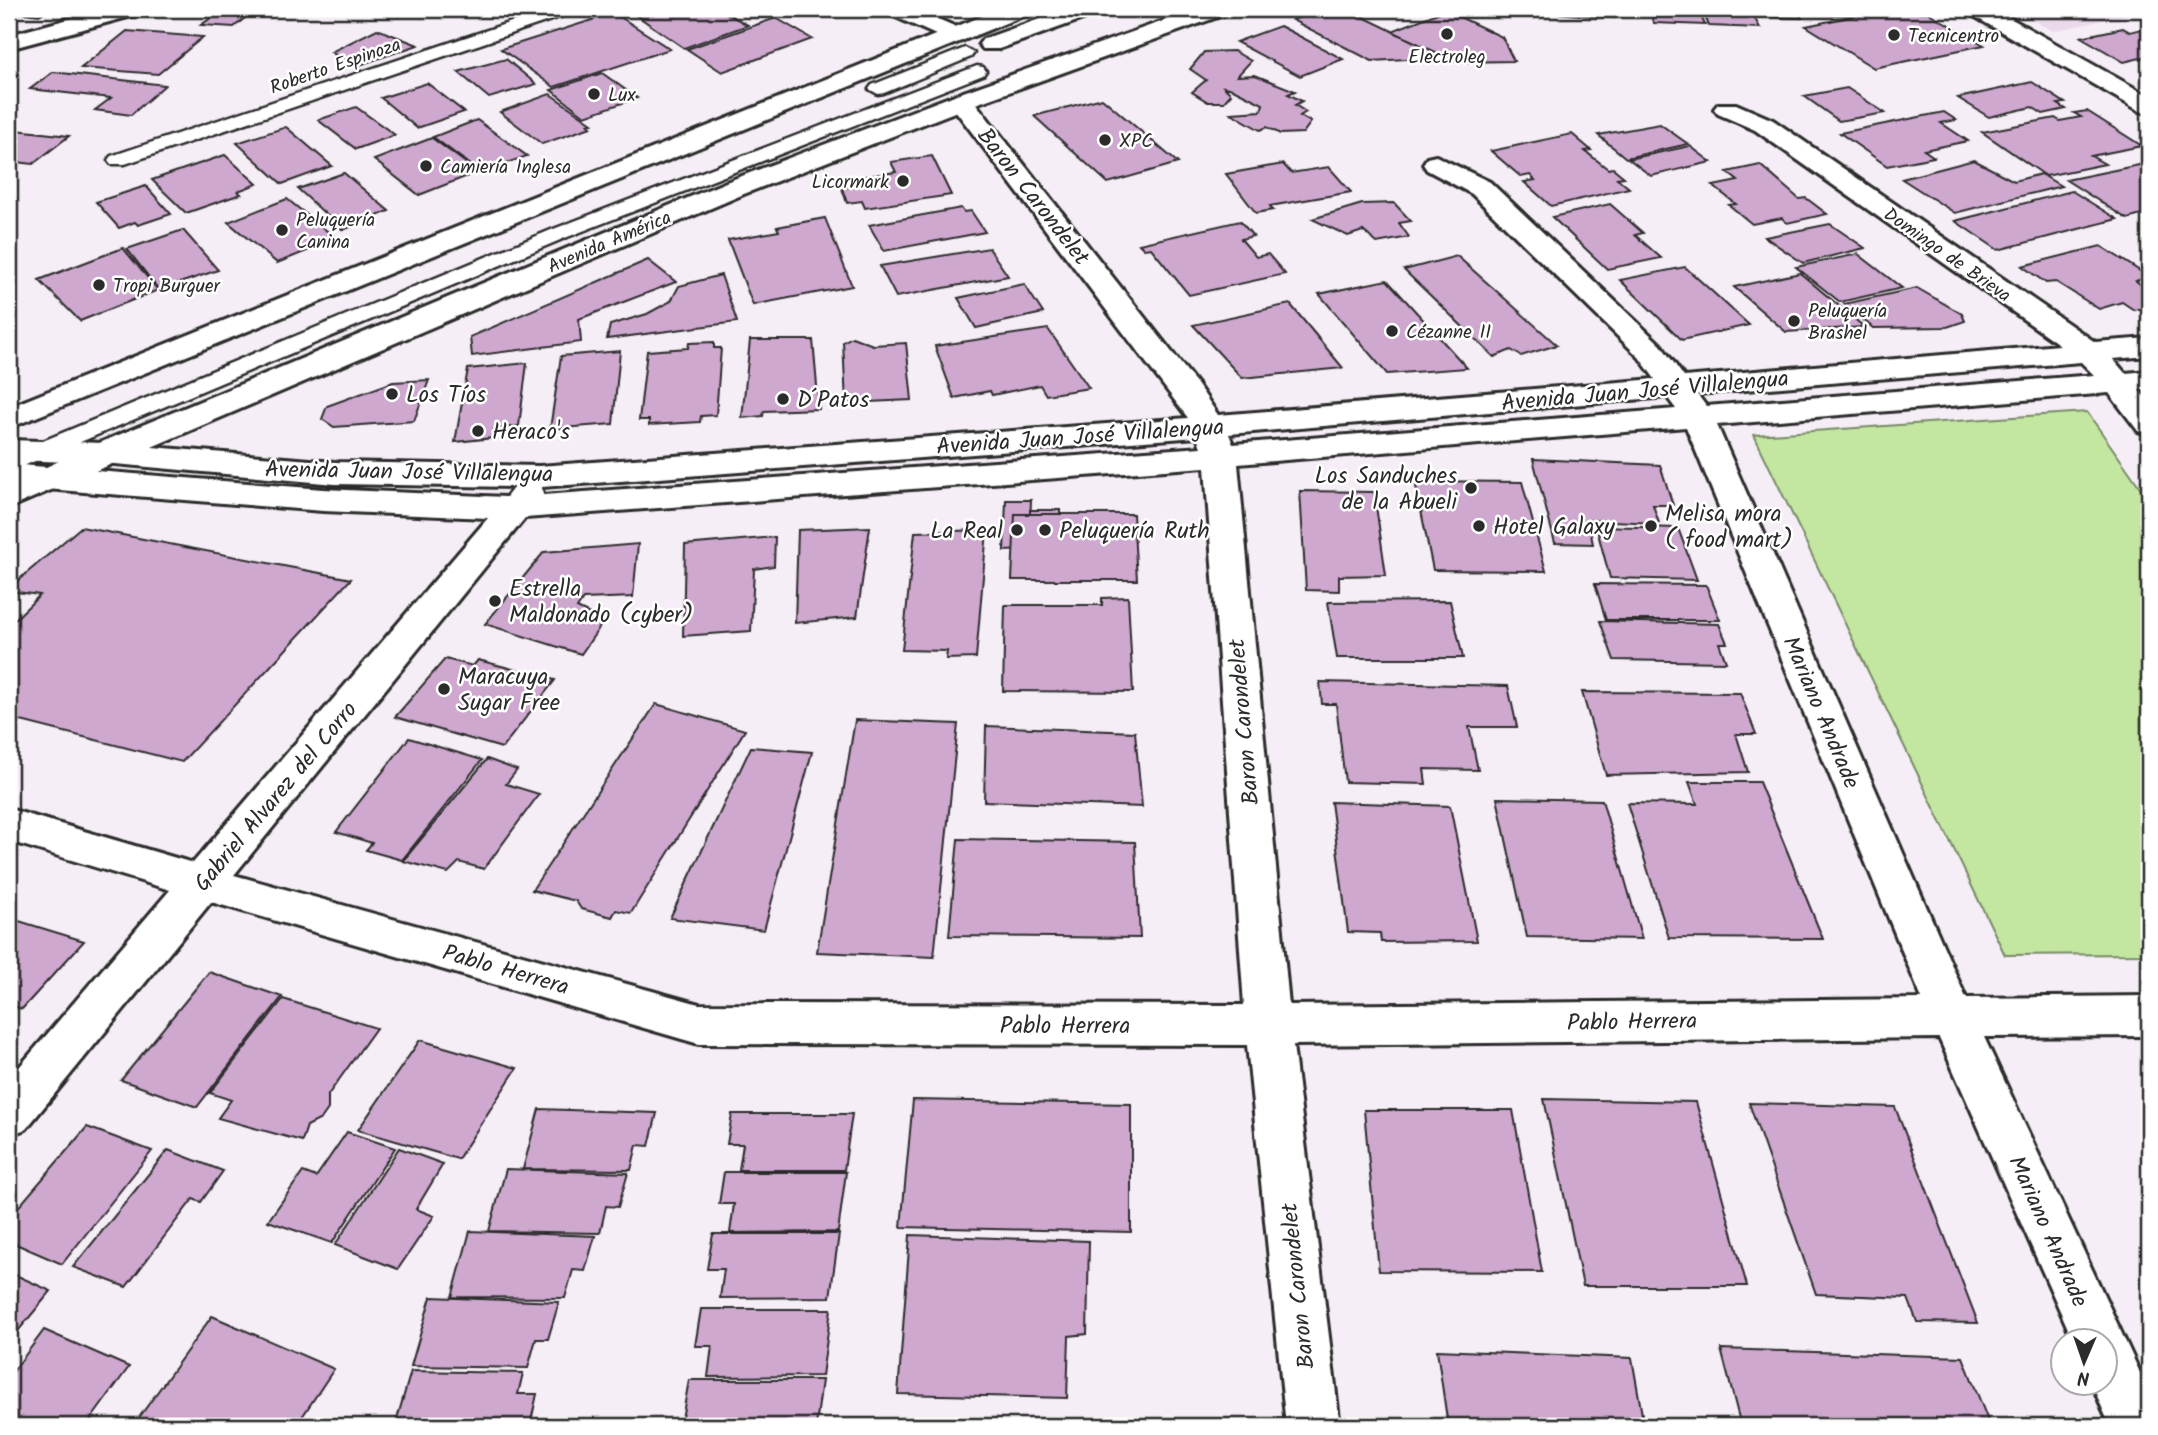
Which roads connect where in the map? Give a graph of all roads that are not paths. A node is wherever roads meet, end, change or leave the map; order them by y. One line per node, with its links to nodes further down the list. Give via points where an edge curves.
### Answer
1 (131, 9): 8 (street)
2 (566, 9): 12 (lane, Roberto Espinoza)
3 (897, 9): 9 (street)
4 (1020, 9): 9 (street, Avenida América)
5 (1218, 9): 9 (street, Avenida América)
6 (1978, 9): 10 (street)
7 (1098, 16): 9 (street, Avenida América)
8 (9, 42)
9 (964, 65): 14 (street, Avenida América); 14 (street); 19 (street, via 667,153); 21 (street, Baron Carondelet, via 1186,391); 22 (lane, Avenida América); 25 (lane, Avenida América, via 558,234)
10 (2149, 106)
11 (1727, 109): 16 (street, Domingo de Brieva, via 1764,125)
12 (118, 160)
13 (1436, 164): 18 (street, Mariano Andrade, via 1481,188 1650,351)
14 (735, 188): 23 (street, Avenida América)
15 (2149, 347): 16 (street, Avenida Juan José Villalengua)
16 (2089, 352): 17 (street, Domingo de Brieva); 18 (street, Avenida Juan José Villalengua)
17 (2133, 381): 18 (street, Avenida Juan José Villalengua); 20 (street, Domingo de Brieva)
18 (1687, 402): 21 (street, Avenida Juan José Villalengua); 32 (street, Mariano Andrade)
19 (9, 418)
20 (2149, 424)
21 (1215, 441): 27 (street, Avenida Juan José Villalengua); 33 (street, Baron Carondelet)
22 (9, 449): 25 (street, Avenida Juan José Villalengua)
23 (104, 453): 25 (street, Avenida América); 27 (street, Avenida Juan José Villalengua)
24 (9, 464): 25 (lane, Avenida América)
25 (47, 464): 26 (street, Avenida Juan José Villalengua); 27 (street, Avenida Juan José Villalengua, via 323,500); 28 (street, Avenida América)
26 (9, 474)
27 (527, 492): 30 (street, Gabriel Alvarez del Corro)
28 (9, 497)
29 (9, 825): 30 (street, Pablo Herrera)
30 (202, 882): 33 (street, Pablo Herrera, via 699,1024); 34 (street, Gabriel Alvarez del Corro)
31 (2149, 1016): 32 (street, Pablo Herrera)
32 (1952, 1017): 33 (street, Pablo Herrera); 35 (street, Mariano Andrade)
33 (1268, 1025): 37 (street, Baron Carondelet)
34 (9, 1114)
35 (2093, 1326)
36 (2120, 1389): 38 (street)
37 (1313, 1426)
38 (2137, 1426)

